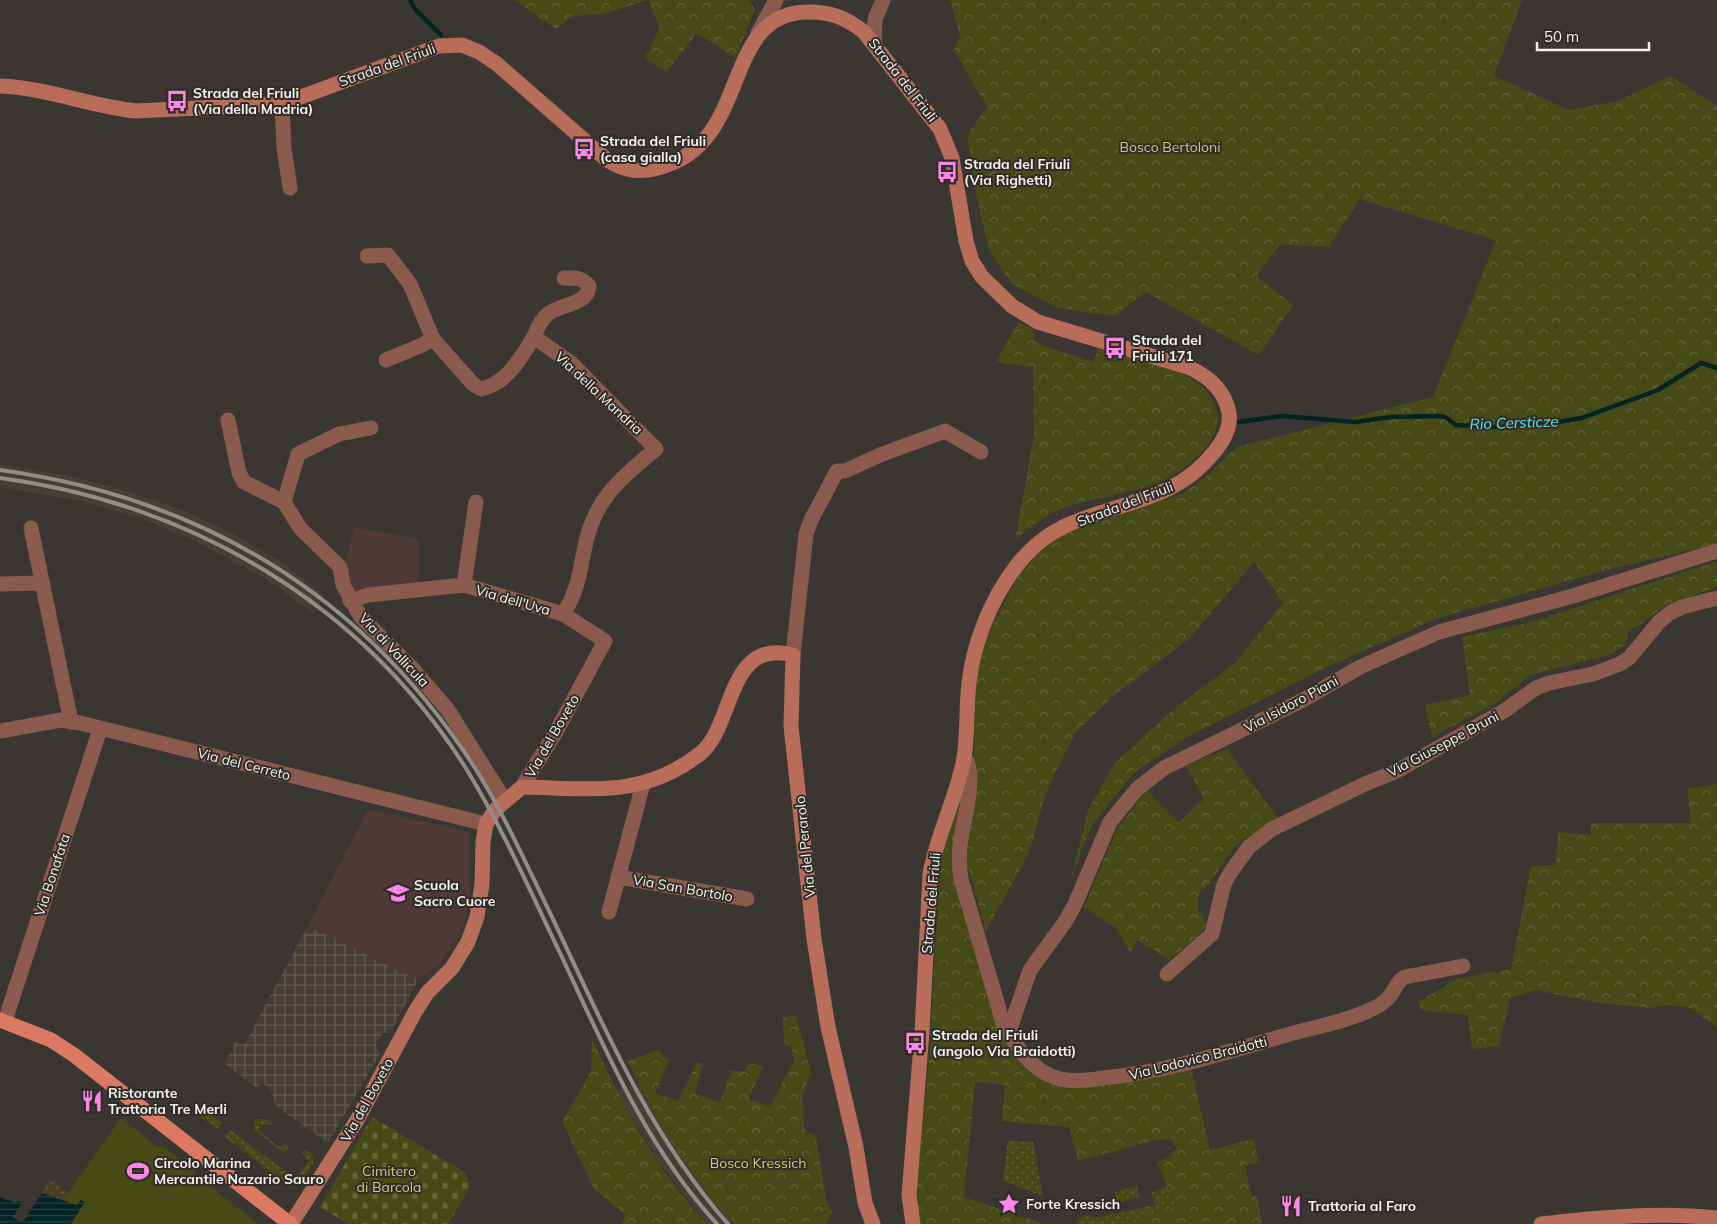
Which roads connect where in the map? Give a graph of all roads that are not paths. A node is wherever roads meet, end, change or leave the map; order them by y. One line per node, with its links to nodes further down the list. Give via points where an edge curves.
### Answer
1 (776, 0): 3 (street)
2 (883, 0): 4 (street, via 875,19)
3 (758, 33): 4 (main road, Strada del Friuli, via 775,19 789,13 819,12 850,21); 6 (main road, Strada del Friuli, via 713,130 686,158 650,171 633,172 607,160 511,74 480,52 462,45 438,46)
4 (874, 43): 30 (main road, Strada del Friuli, via 943,136 953,166 966,241 982,277 1012,306 1038,322 1171,360 1200,372 1218,389 1229,411 1230,420 1224,439 1204,466 1187,480 1141,501 1065,526 1039,541 1015,568 994,605 975,653 969,681)
5 (0, 86): 6 (main road, Strada del Friuli, via 42,90 136,111)
6 (282, 104): 7 (street)
7 (290, 188)
8 (367, 256): 11 (street, via 388,255 402,271)
9 (564, 278): 10 (street, via 585,281 589,293 584,299 548,314 537,326)
10 (534, 337): 11 (street, via 517,365 491,387 482,389 473,384); 25 (street, Via della Mandria, via 571,363 656,449 613,486 600,504 589,530 578,584)
11 (433, 338): 12 (street)
12 (386, 360)
13 (228, 420): 16 (street, via 239,473 244,482)
14 (370, 428): 16 (street, via 339,434 298,454)
15 (981, 452): 26 (street, Via del Perarolo, via 945,431 845,471 837,471 806,534)
16 (284, 502): 24 (street, Via di Vallicula, via 300,528 340,566)
17 (476, 502): 22 (street, Via dell'Uva)
18 (31, 528): 20 (street)
19 (1717, 551): 41 (street, Via Isidoro Piani, via 1573,596 1438,632 1360,667 1303,700 1164,768 1137,790 1110,822 1068,916 1030,970)
20 (42, 583): 21 (street); 27 (street)
21 (0, 584)
22 (464, 585): 24 (street, Via dell'Uva, via 368,595); 25 (street, Via dell'Uva)
23 (1717, 598): 39 (street, Via Giuseppe Bruni, via 1682,607 1670,614 1620,664 1536,688 1504,711 1395,772 1272,829 1249,847 1230,873 1224,884 1212,934)
24 (350, 601): 33 (street, Via di Vallicula, via 360,616 448,710)
25 (563, 614): 32 (street, Via del Boveto, via 605,641)
26 (793, 655): 31 (main road, via 770,653 759,657 731,693 712,739 701,753); 44 (main road, Via del Perarolo, via 791,726 814,939 828,1027 856,1147 865,1204)
27 (70, 722): 28 (street, Via del Cerreto); 29 (street, Via del Cerreto, via 53,721)
28 (100, 729): 34 (street, Via del Cerreto); 40 (street, Via Bonafata)
29 (0, 731)
30 (964, 756): 41 (street, Via Lodovico Braidotti, via 969,774 969,794 960,845 961,879 993,993); 45 (main road, Strada del Friuli, via 930,874 909,1195)
31 (643, 784): 32 (main road, via 612,790); 35 (street, Via San Bortolo)
32 (522, 787): 33 (main road, Via del Boveto)
33 (505, 801): 34 (main road, Via del Boveto)
34 (486, 824): 43 (main road, Via del Boveto, via 477,917 468,942 452,968 427,993 415,1012 357,1120)
35 (618, 877): 36 (street, Via San Bortolo); 37 (street, Via San Bortolo)
36 (748, 899)
37 (609, 912)
38 (1463, 966): 41 (street, Via Lodovico Braidotti, via 1405,977 1398,981 1383,1003 1346,1019 1207,1058 1121,1077 1087,1080 1055,1077 1042,1071 1026,1056)
39 (1167, 974)
40 (2, 1021): 43 (main road, via 51,1040 74,1055)
41 (1009, 1032)
42 (1717, 1218): 46 (main road, via 1636,1216)
43 (290, 1224)
44 (873, 1224)
45 (913, 1224)
46 (1541, 1224)

